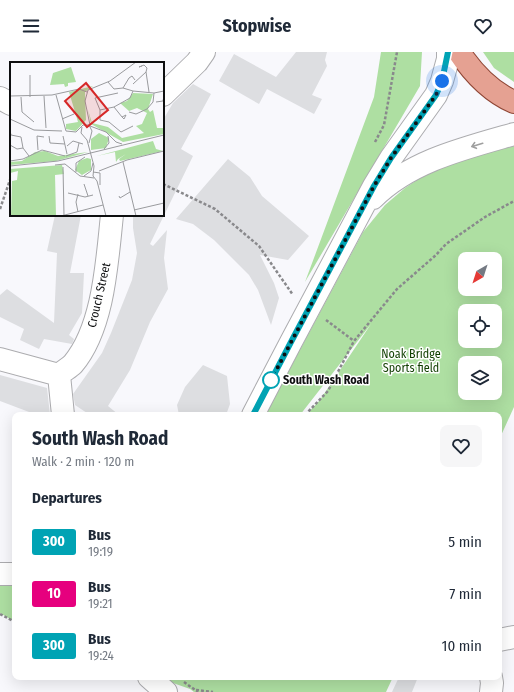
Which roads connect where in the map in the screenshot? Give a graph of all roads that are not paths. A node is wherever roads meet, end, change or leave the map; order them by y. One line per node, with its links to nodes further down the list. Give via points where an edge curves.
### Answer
1 (204, 52): 4 (street)
2 (448, 52): 9 (street, via 442,81 436,95 391,158)
3 (459, 52): 6 (main road, via 477,75 500,95)
4 (164, 93)
5 (0, 98): 7 (street)
6 (514, 102)
7 (10, 103)
8 (514, 134): 9 (street, one-way to 9, via 460,150 415,169 390,184)
9 (363, 208): 14 (street)
10 (112, 216): 12 (street, Crouch Street, via 106,270 96,320 85,347 72,365)
11 (0, 359): 12 (street)
12 (58, 375): 13 (street)
13 (63, 412)
14 (256, 412)
15 (0, 574): 16 (street)
16 (12, 574)
17 (514, 637): 18 (street)
18 (502, 639)
19 (157, 680): 21 (street)
20 (491, 680): 22 (street)
21 (175, 687)
22 (491, 692)

